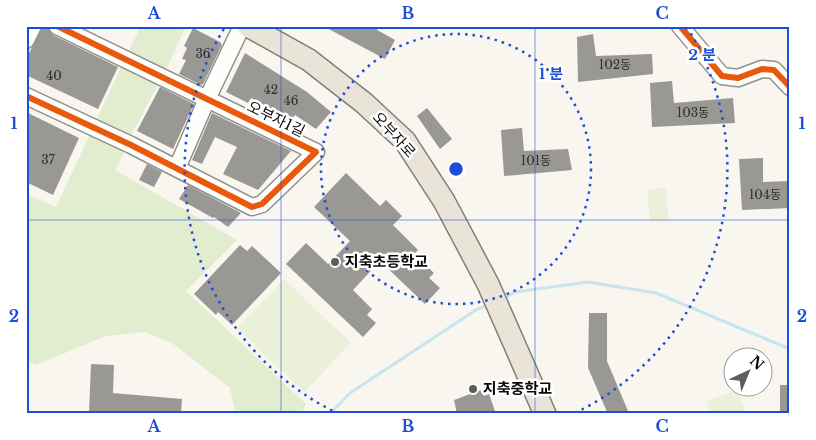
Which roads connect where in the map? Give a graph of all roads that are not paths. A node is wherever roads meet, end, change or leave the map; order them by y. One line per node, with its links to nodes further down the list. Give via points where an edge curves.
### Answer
1 (33, 26): 6 (street)
2 (58, 26): 9 (street, 오부자1길)
3 (242, 26): 9 (street)
4 (248, 26): 11 (main road, 오부자로, via 310,60 364,103 405,142 444,201 502,316)
5 (680, 26): 7 (street, via 722,76 738,78 762,69 774,70)
6 (26, 40)
7 (790, 88)
8 (26, 96): 10 (street, 오부자1길)
9 (207, 99): 10 (street); 10 (street, 오부자1길, via 316,152 262,204 252,207)
10 (177, 168)
11 (545, 414)

